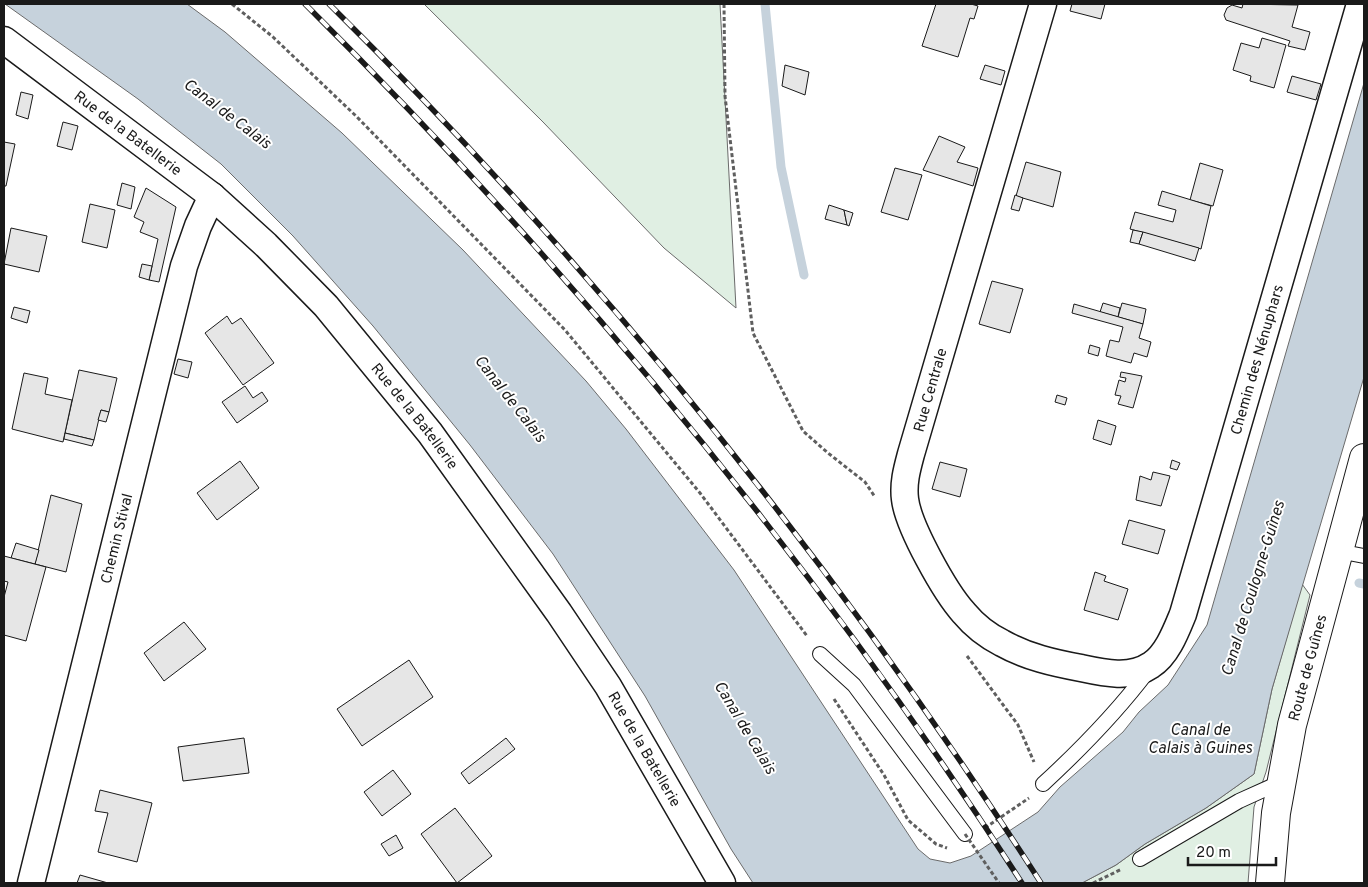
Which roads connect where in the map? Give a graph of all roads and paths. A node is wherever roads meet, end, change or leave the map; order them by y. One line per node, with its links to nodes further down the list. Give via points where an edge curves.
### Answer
1 (232, 4): 11 (path, via 273,37 349,109 565,330 700,493)
2 (724, 4): 8 (path, via 725,96 753,333 803,431)
3 (1043, 4): 12 (street, Rue Centrale, via 911,454 904,486 905,500 917,532 956,603 975,624 1001,643 1034,658 1108,673 1127,674)
4 (1360, 4): 12 (street, Chemin des Nénuphars, via 1188,600 1177,630)
5 (4, 40): 6 (street, Rue de la Batellerie)
6 (212, 196): 20 (street, Chemin Stival, via 184,266); 21 (street, Rue de la Batellerie, via 326,306 430,432 608,686)
7 (1364, 458): 9 (main road, Route de Guînes)
8 (865, 482)
9 (1338, 551): 10 (lane); 14 (main road, Route de Guînes, via 1292,725)
10 (1364, 556)
11 (820, 654): 17 (lane, via 854,685)
12 (1153, 664): 15 (lane, via 1078,752)
13 (832, 696): 18 (path, via 884,775 908,820 936,844)
14 (1281, 782): 19 (lane, via 1239,801); 24 (main road, Route de Guînes)
15 (1044, 784): 16 (path)
16 (980, 831)
17 (968, 836): 22 (path, bridge)
18 (952, 849)
19 (1140, 859): 23 (path)
20 (31, 883)
21 (722, 883)
22 (999, 883)
23 (1093, 883)
24 (1270, 883)

